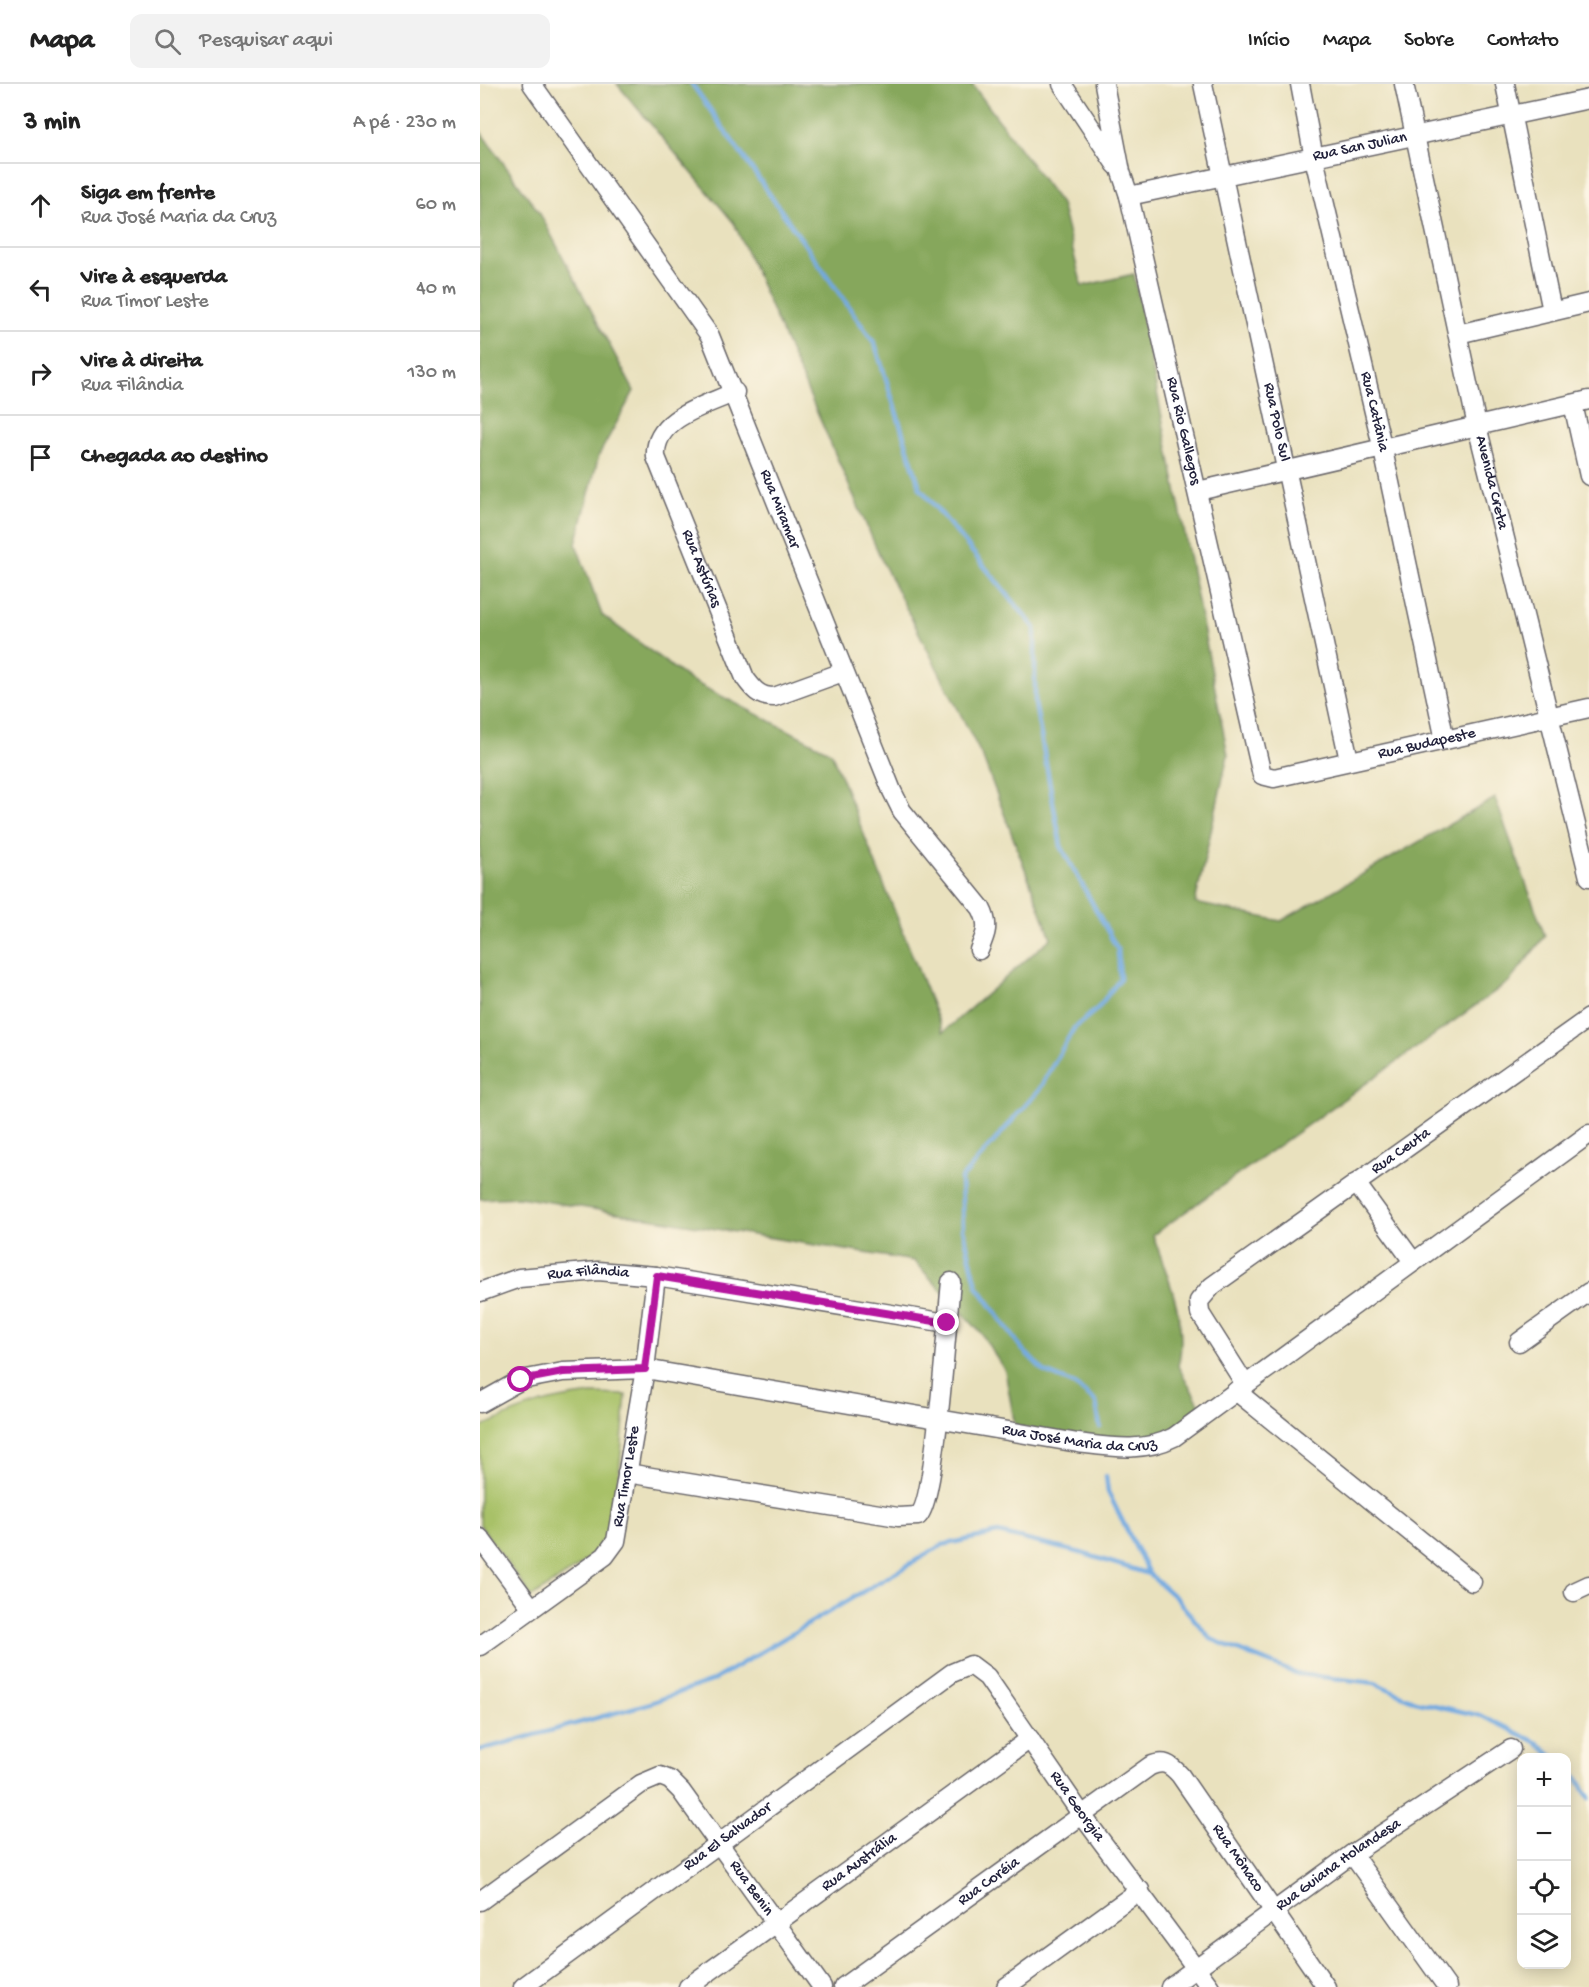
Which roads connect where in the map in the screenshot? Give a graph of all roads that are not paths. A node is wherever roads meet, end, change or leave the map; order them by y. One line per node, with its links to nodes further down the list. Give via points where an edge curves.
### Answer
1 (532, 84): 18 (street, Rua Miramar, via 695,312)
2 (1062, 84): 12 (street)
3 (1104, 84): 12 (street, Rua Rio Gallegos)
4 (1203, 84): 13 (street, Rua Polo Sul)
5 (1300, 84): 11 (street, Rua Catânia)
6 (1404, 84): 10 (street, Avenida Creta)
7 (1505, 84): 9 (street)
8 (1589, 99): 9 (street, Rua San Julian)
9 (1512, 117): 10 (street, Rua San Julian); 16 (street)
10 (1416, 135): 11 (street, Rua San Julian); 17 (street, Avenida Creta)
11 (1314, 158): 13 (street, Rua San Julian); 21 (street, Rua Catânia)
12 (1121, 172): 14 (street, Rua Rio Gallegos)
13 (1222, 177): 14 (street, Rua San Julian); 22 (street, Rua Polo Sul)
14 (1129, 196): 24 (street, Rua Rio Gallegos)
15 (1589, 303): 16 (street)
16 (1552, 311): 17 (street)
17 (1458, 334): 20 (street, Avenida Creta)
18 (735, 393): 25 (street, Rua Miramar); 25 (street, Rua Astúrias, via 667,426 656,445 657,457 745,678 755,691 764,697 774,697)
19 (1581, 402): 20 (street); 23 (street)
20 (1477, 426): 21 (street); 27 (street, Avenida Creta)
21 (1383, 450): 22 (street); 28 (street, Rua Catânia)
22 (1288, 471): 24 (street); 29 (street, Rua Polo Sul)
23 (1589, 477)
24 (1198, 490): 30 (street, Rua Rio Gallegos)
25 (843, 672): 32 (street, Rua Miramar, via 902,811 987,919)
26 (1589, 708): 27 (street, Rua Budapeste)
27 (1548, 716): 28 (street, Rua Budapeste); 31 (street, Avenida Creta)
28 (1445, 740): 29 (street, Rua Budapeste)
29 (1349, 760): 30 (street, Rua Budapeste, via 1274,778)
30 (1263, 776)
31 (1589, 877)
32 (979, 950)
33 (1589, 1018): 35 (street, Rua Ceuta)
34 (1589, 1134): 36 (street, Rua José Maria da Cruz)
35 (1356, 1183): 36 (street); 44 (street, Rua Ceuta, via 1212,1286 1199,1300 1200,1313)
36 (1412, 1260): 44 (street, Rua José Maria da Cruz)
37 (657, 1276): 39 (street, Rua Filândia, via 598,1270 564,1272 519,1278); 41 (street, Rua Filândia); 43 (street, Rua Timor Leste)
38 (951, 1282): 41 (street)
39 (480, 1292)
40 (1589, 1292): 42 (street)
41 (947, 1323): 46 (street)
42 (1519, 1342)
43 (645, 1369): 45 (street, Rua José Maria da Cruz, via 563,1372 521,1380); 46 (street, Rua José Maria da Cruz); 47 (street, Rua Timor Leste)
44 (1240, 1387): 46 (street, Rua José Maria da Cruz, via 1174,1437 1146,1447 1112,1448); 49 (street)
45 (480, 1403)
46 (938, 1420): 47 (street, via 927,1503 923,1512 910,1517)
47 (627, 1473): 50 (street, Rua Timor Leste, via 616,1541 605,1556)
48 (480, 1538): 50 (street)
49 (1472, 1582)
50 (531, 1607): 51 (street, Rua Timor Leste)
51 (480, 1646)
52 (934, 1689): 53 (street, Rua Georgia, via 963,1667 979,1668); 57 (street, Rua El Salvador)
53 (1030, 1739): 56 (street, Rua Georgia); 62 (street, Rua Austrália)
54 (1511, 1749): 58 (street, Rua Guiana Holandesa)
55 (1135, 1777): 56 (street, Rua Coréia); 61 (street, Rua Mônaco, via 1161,1762 1171,1765)
56 (1082, 1815): 59 (street, Rua Georgia); 67 (street, Rua Coréia)
57 (720, 1845): 60 (street, Rua Benin, via 670,1780 660,1776 641,1784); 62 (street, Rua Benin); 64 (street, Rua El Salvador)
58 (1352, 1854): 61 (street, Rua Guiana Holandesa); 72 (street)
59 (1140, 1890): 63 (street, Rua Georgia); 68 (street)
60 (480, 1901)
61 (1273, 1913): 63 (street, Rua Guiana Holandesa); 71 (street, Rua Mônaco)
62 (777, 1922): 65 (street, Rua Austrália); 66 (street, Rua Benin)
63 (1196, 1968): 69 (street, Rua Guiana Holandesa); 70 (street, Rua Georgia)
64 (523, 1987)
65 (688, 1987)
66 (822, 1987)
67 (843, 1987)
68 (1006, 1987)
69 (1170, 1987)
70 (1210, 1987)
71 (1326, 1987)
72 (1448, 1987)

